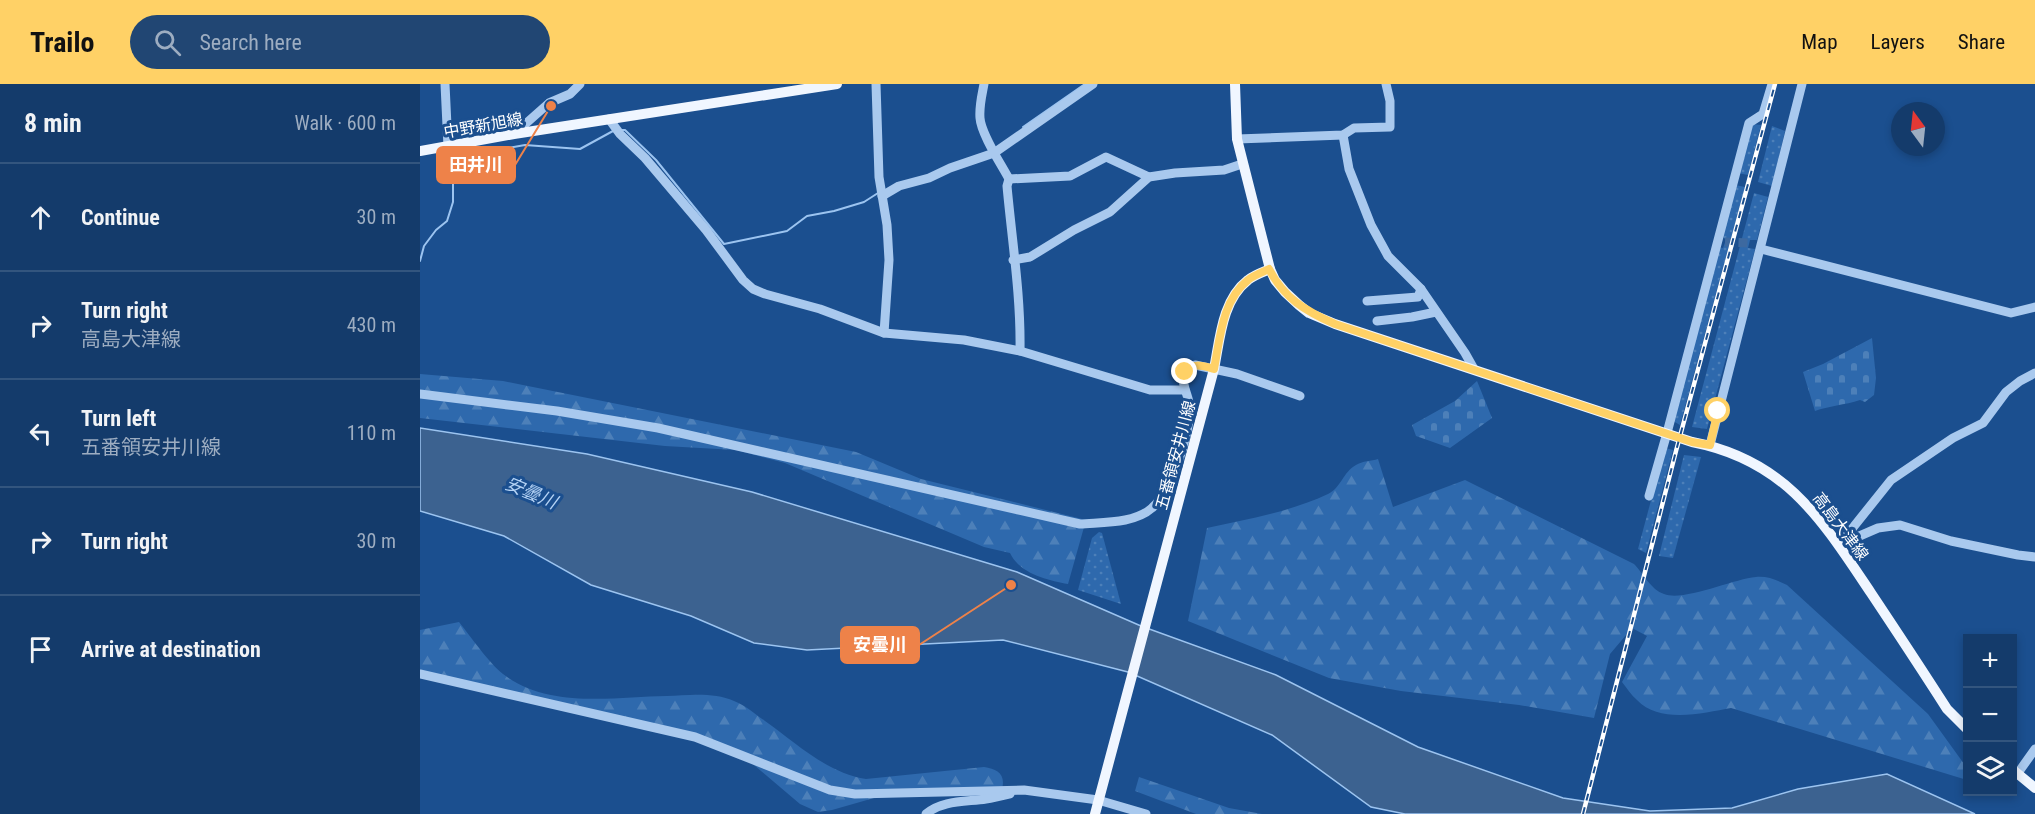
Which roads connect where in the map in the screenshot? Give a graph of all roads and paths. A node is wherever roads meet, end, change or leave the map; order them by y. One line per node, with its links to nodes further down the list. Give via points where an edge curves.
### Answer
1 (445, 84): 15 (street)
2 (580, 84): 12 (street, via 570,94 549,103)
3 (837, 84): 11 (main road, 中野新旭線)
4 (876, 84): 21 (street)
5 (984, 84): 17 (street, via 980,121)
6 (1093, 84): 17 (street)
7 (1235, 84): 14 (main road)
8 (1386, 84): 13 (street, via 1390,126 1354,128)
9 (1772, 84): 39 (street, via 1763,114 1749,123 1722,241)
10 (1802, 84): 23 (street)
11 (609, 120): 12 (main road, 中野新旭線); 31 (street, via 753,289)
12 (514, 134): 15 (main road, 中野新旭線)
13 (1343, 135): 14 (street); 26 (street, via 1349,169 1371,225 1388,256)
14 (1237, 140): 18 (main road)
15 (448, 147): 16 (main road, 中野新旭線)
16 (420, 151)
17 (994, 153): 20 (street); 21 (street, via 899,186)
18 (1242, 164): 19 (street, via 1224,170); 25 (main road)
19 (1149, 177): 20 (street, via 1106,157 1070,176); 24 (street, via 1110,212 1030,257)
20 (1009, 179): 24 (street)
21 (882, 196): 31 (street, via 889,260)
22 (1750, 243): 23 (street)
23 (1761, 246): 28 (street, via 2012,313); 40 (street)
24 (1013, 260): 32 (street, via 1021,312)
25 (1269, 269): 33 (main road, 五番領安井川線, via 1248,280 1234,295 1225,316); 34 (main road, 高島大津線, via 1285,292 1309,313)
26 (1421, 289): 27 (street, via 1418,297); 29 (street)
27 (1367, 301)
28 (2035, 307)
29 (1436, 312): 30 (street); 34 (street)
30 (1377, 321)
31 (884, 333): 32 (street, via 964,340)
32 (1020, 351): 36 (street, via 1150,390)
33 (1214, 369): 36 (street, via 1189,367 1185,372); 38 (street); 51 (main road, 五番領安井川線)
34 (1474, 369): 39 (main road, 高島大津線)
35 (2035, 373): 42 (street, via 2006,392 1983,423 1953,438 1891,480)
36 (1185, 390): 37 (street, via 1190,406 1188,425 1175,469 1152,509 1124,520 1080,524 646,426)
37 (420, 394)
38 (1300, 396)
39 (1667, 433): 40 (main road, 高島大津線); 41 (street)
40 (1710, 445): 42 (main road, 高島大津線, via 1754,463 1780,480 1815,513)
41 (1649, 496)
42 (1839, 544): 43 (street, via 1878,528 1900,525 1951,541); 45 (main road, 高島大津線, via 1947,709)
43 (2035, 557)
44 (420, 674): 50 (street, via 695,736 831,790 855,794)
45 (1963, 725)
46 (2035, 749): 47 (street)
47 (2017, 769)
48 (2017, 773): 49 (main road)
49 (2035, 788)
50 (1017, 790): 51 (street); 53 (street, via 989,799 949,803)
51 (1100, 796): 52 (main road, 五番領安井川線); 54 (street)
52 (1095, 813)
53 (926, 814)
54 (1146, 814)

